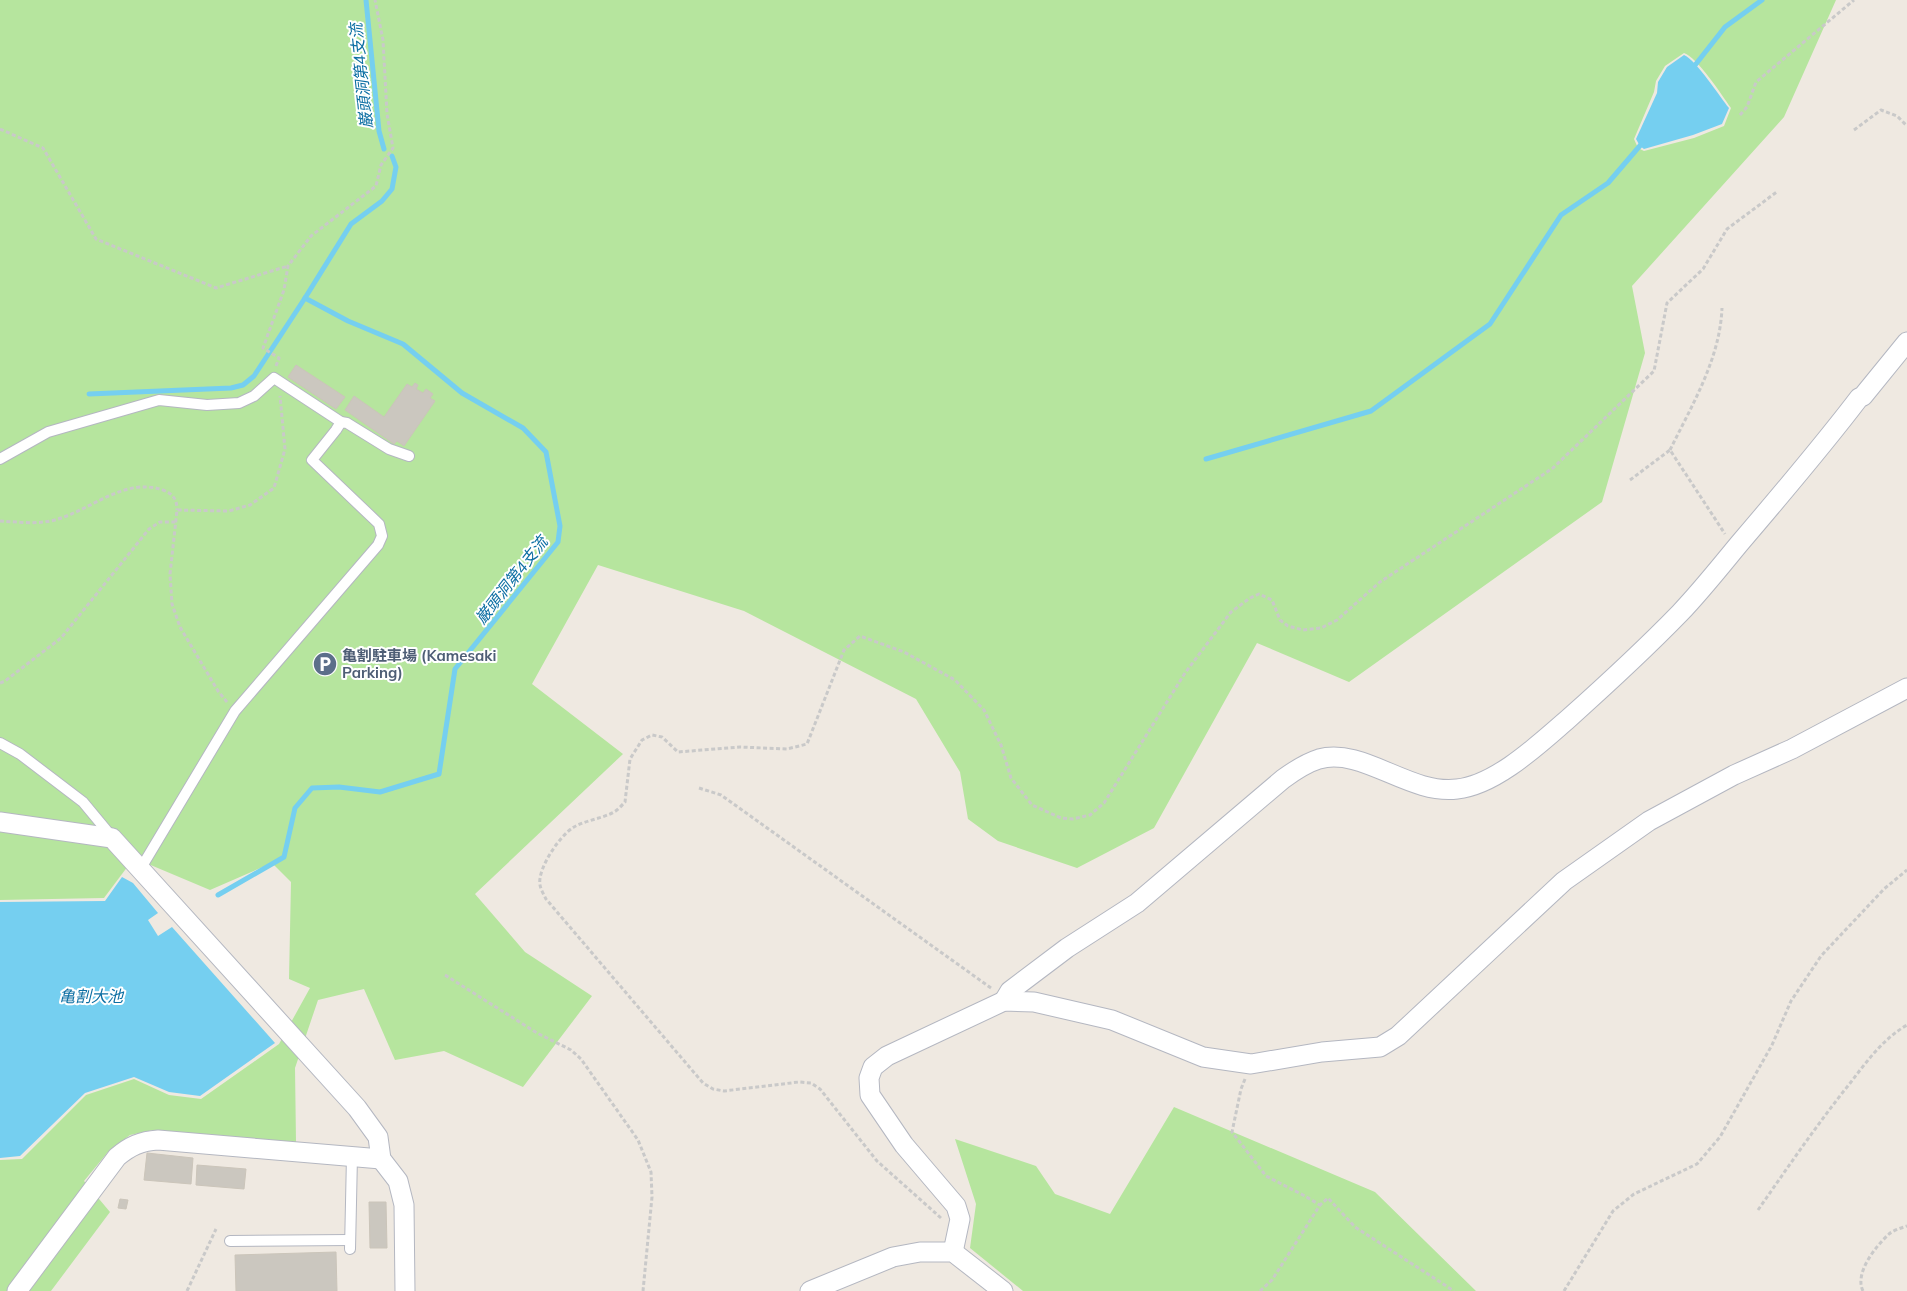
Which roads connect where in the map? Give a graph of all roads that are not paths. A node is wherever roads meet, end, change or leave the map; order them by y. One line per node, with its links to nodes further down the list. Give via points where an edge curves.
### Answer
1 (1907, 342): 10 (street, via 1682,612 1531,752 1485,781 1457,789 1423,787 1345,758 1320,759 1299,767 1137,902 1067,948 1010,991)
2 (341, 422): 3 (lane); 4 (lane, via 274,378 254,396 239,403 207,405 159,400 48,432); 9 (lane, via 312,460 379,524 382,536 378,546 235,711)
3 (409, 456)
4 (0, 459)
5 (1907, 688): 10 (street, via 1649,821 1564,882 1398,1036 1380,1048 1322,1052 1251,1064 1203,1057 1112,1020 1034,1002)
6 (0, 743): 8 (lane, via 20,754 83,802)
7 (0, 822): 8 (street)
8 (112, 838): 9 (street)
9 (140, 868): 12 (street, via 357,1108 378,1137)
10 (1004, 1001): 14 (street, via 887,1056 873,1067 869,1078 870,1095 904,1145 956,1206 960,1219)
11 (352, 1156): 12 (street); 13 (lane, via 350,1244); 15 (street, via 158,1140 130,1146 116,1157)
12 (381, 1159): 16 (street, via 398,1181 404,1205)
13 (230, 1241)
14 (953, 1252): 17 (street, via 920,1252 894,1257); 18 (street)
15 (17, 1291)
16 (405, 1291)
17 (810, 1291)
18 (1003, 1291)

